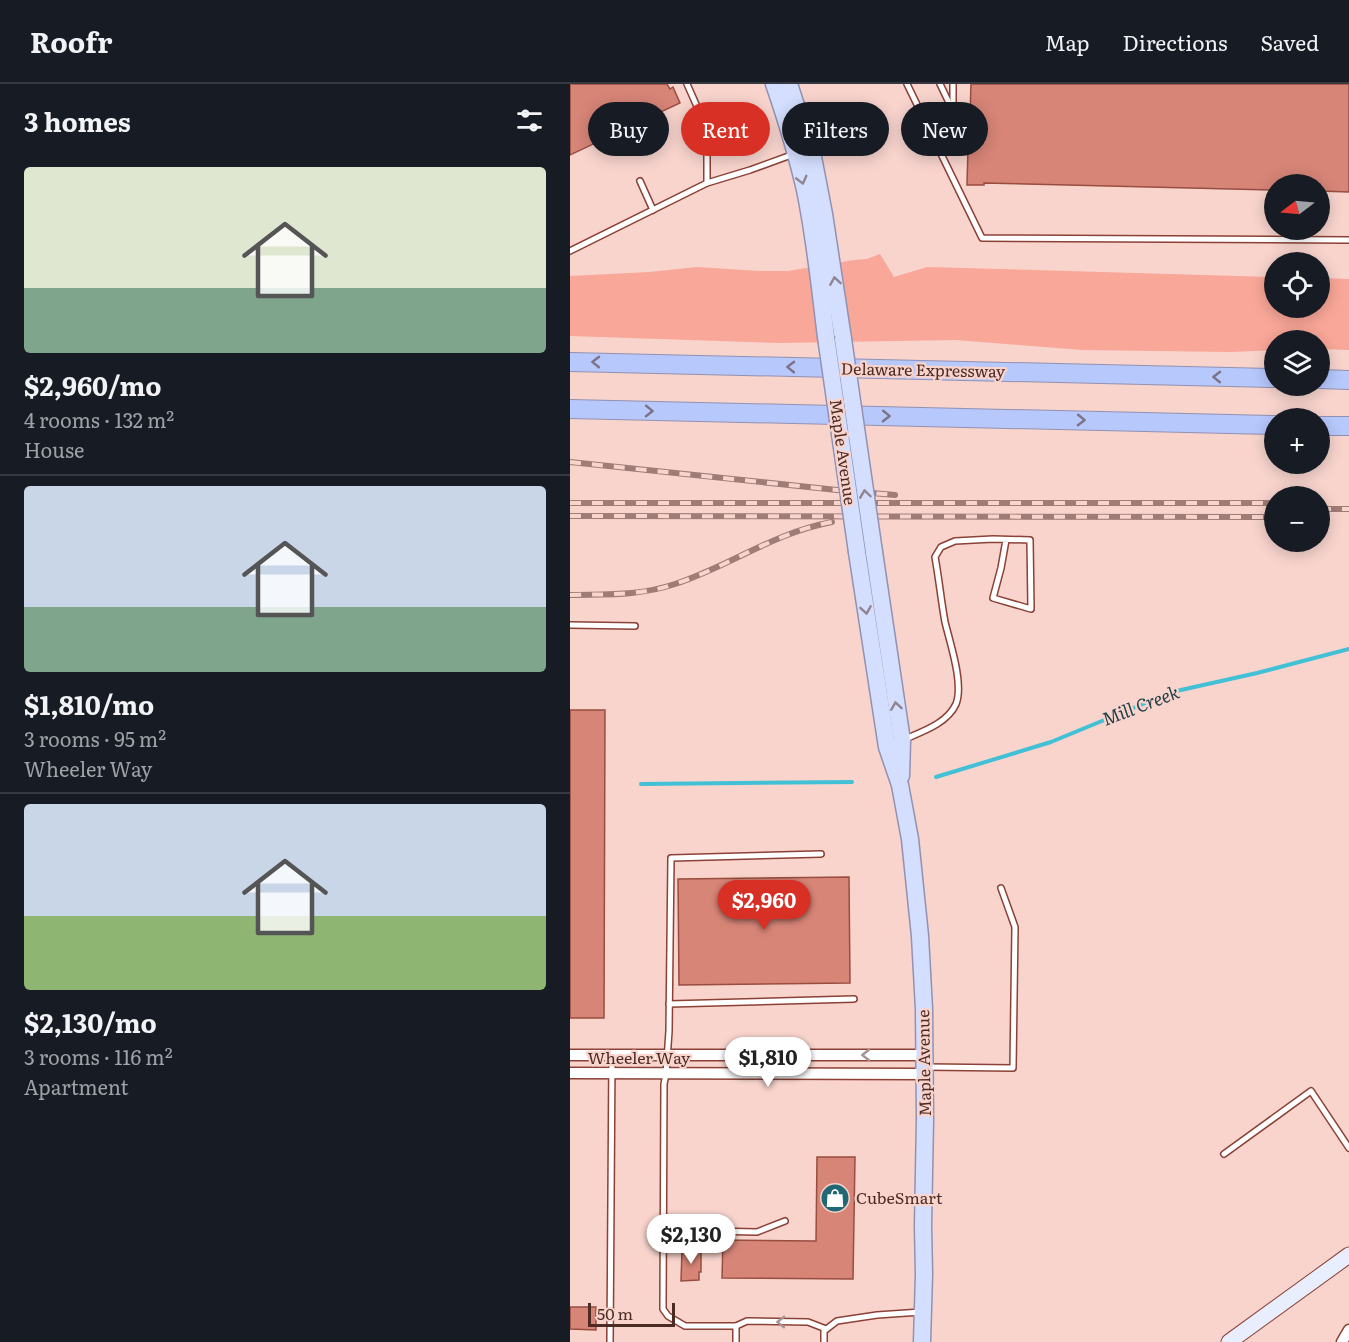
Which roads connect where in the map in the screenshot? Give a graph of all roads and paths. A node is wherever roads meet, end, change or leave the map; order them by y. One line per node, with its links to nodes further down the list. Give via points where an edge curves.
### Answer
1 (687, 84): 15 (lane, via 703,120)
2 (774, 84): 10 (main road, Maple Avenue)
3 (789, 84): 28 (main road, Maple Avenue, one-way to 3, bridge, via 843,339 824,214 813,157)
4 (907, 84): 7 (lane)
5 (940, 84): 8 (lane)
6 (953, 84): 9 (lane)
7 (916, 102)
8 (949, 102)
9 (953, 102)
10 (782, 110)
11 (787, 156): 15 (lane)
12 (796, 156): 28 (main road, Maple Avenue, one-way to 28, bridge, via 805,191 826,337)
13 (942, 156): 17 (lane, via 982,238)
14 (640, 181): 16 (lane)
15 (707, 183): 16 (lane)
16 (653, 210): 18 (lane)
17 (1349, 240)
18 (570, 251)
19 (570, 362): 20 (highway, Delaware Expressway, one-way to 19)
20 (1264, 378)
21 (1330, 379): 22 (highway)
22 (1349, 380)
23 (570, 409): 24 (highway, one-way to 24)
24 (1264, 425)
25 (1330, 426): 26 (highway)
26 (1349, 426)
27 (1006, 540): 27 (lane, via 1030,540 1031,609 993,598); 31 (lane, via 955,541 941,547 935,557 959,691 955,705 943,719)
28 (865, 552): 31 (main road, Maple Avenue, one-way to 28); 32 (main road, Maple Avenue, one-way to 32, via 887,747)
29 (570, 625): 30 (lane)
30 (635, 626)
31 (902, 741): 32 (main road, Maple Avenue)
32 (900, 785): 40 (main road, Maple Avenue, via 919,926)
33 (821, 854): 36 (lane, via 671,858)
34 (1001, 888): 40 (lane, via 1015,927 1013,1068)
35 (854, 999): 36 (lane)
36 (669, 1004): 39 (lane)
37 (570, 1055): 38 (street, Wheeler Way)
38 (612, 1055): 39 (street, Wheeler Way); 42 (lane)
39 (668, 1055): 40 (street, Wheeler Way, one-way to 39); 43 (lane)
40 (924, 1065): 43 (street, Wheeler Way); 49 (main road, Maple Avenue)
41 (570, 1073): 42 (street, Wheeler Way)
42 (612, 1073): 43 (street, Wheeler Way); 53 (lane)
43 (666, 1074): 47 (lane)
44 (1349, 1148): 45 (lane, via 1311,1091)
45 (1224, 1154)
46 (785, 1221): 47 (lane, via 757,1232)
47 (663, 1230): 50 (lane, via 663,1309 668,1316 685,1326)
48 (1349, 1255): 57 (main road)
49 (923, 1312): 51 (lane, via 837,1321); 56 (main road, Maple Avenue)
50 (736, 1326): 51 (lane, one-way to 50, via 807,1322 747,1321); 54 (lane)
51 (826, 1329): 55 (lane)
52 (1349, 1330): 58 (street)
53 (610, 1342)
54 (736, 1342)
55 (824, 1342)
56 (922, 1342)
57 (1229, 1342)
58 (1342, 1342)

